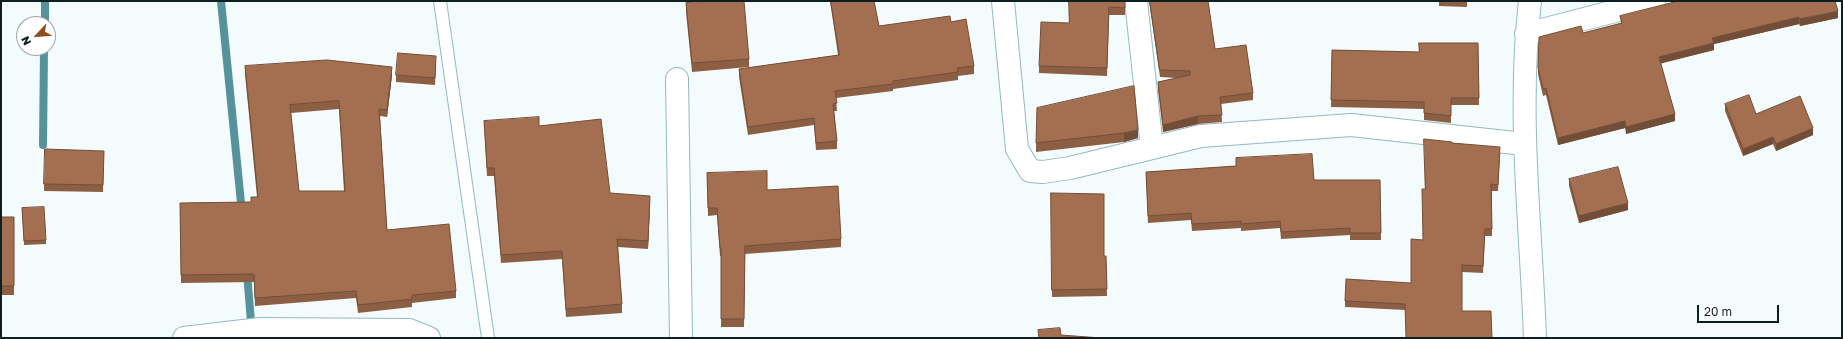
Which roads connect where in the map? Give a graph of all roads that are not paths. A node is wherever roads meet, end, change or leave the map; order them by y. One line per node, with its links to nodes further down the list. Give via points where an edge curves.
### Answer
1 (440, 1): 12 (lane)
2 (1003, 1): 9 (street, via 1017,149 1030,171 1070,168)
3 (1136, 1): 9 (street)
4 (1530, 1): 6 (street)
5 (1654, 1): 6 (street)
6 (1526, 34): 8 (street)
7 (677, 79): 13 (street)
8 (1524, 144): 9 (street, via 1351,125 1201,136); 14 (street)
9 (1152, 148)
10 (184, 338): 11 (street, via 260,328 409,330)
11 (429, 338)
12 (488, 338)
13 (681, 338)
14 (1535, 338)

